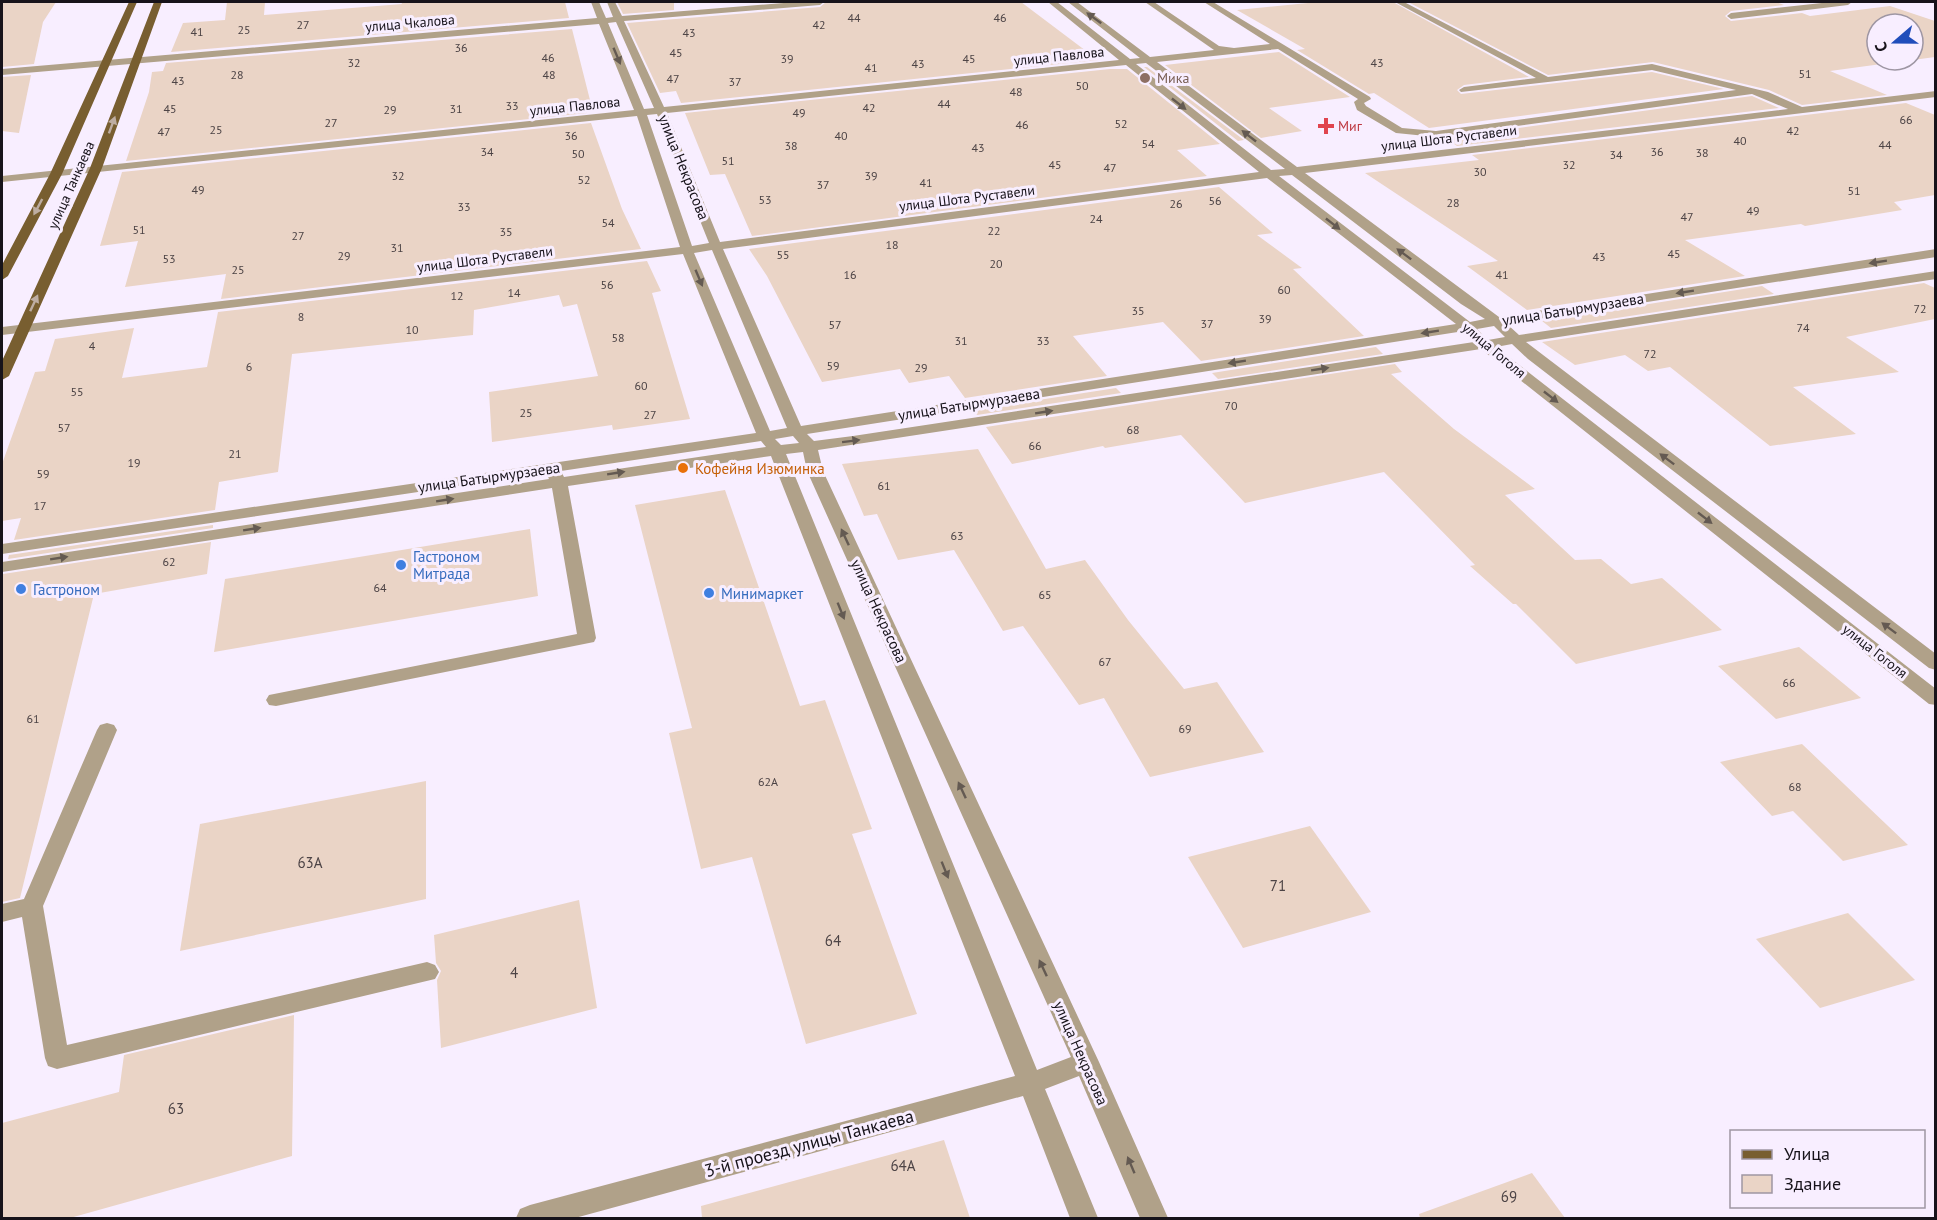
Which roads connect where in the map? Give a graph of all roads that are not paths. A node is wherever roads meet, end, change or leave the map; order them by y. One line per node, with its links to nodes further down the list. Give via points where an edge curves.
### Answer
1 (133, 2): 18 (main road, улица Танкаева)
2 (158, 2): 16 (main road, улица Танкаева)
3 (595, 2): 13 (street, улица Некрасова)
4 (611, 2): 13 (street, улица Некрасова)
5 (820, 2): 13 (street, улица Чкалова)
6 (1052, 2): 19 (street, улица Гоголя)
7 (1072, 2): 17 (street, улица Гоголя, one-way to 7)
8 (1149, 2): 15 (street, via 1216,48)
9 (1208, 2): 14 (street)
10 (1399, 2): 21 (street)
11 (1848, 2): 12 (street)
12 (1731, 16)
13 (610, 20): 16 (street, улица Чкалова); 26 (street, улица Некрасова); 27 (street, улица Некрасова, one-way to 27)
14 (1280, 46): 15 (street, улица Павлова); 23 (street, via 1366,99 1359,102 1361,108 1400,131 1418,133 1436,134)
15 (1234, 51): 17 (street, улица Павлова)
16 (136, 60): 18 (street, улица Чкалова); 28 (main road, улица Танкаева, one-way to 16)
17 (1152, 60): 19 (street, улица Павлова); 29 (street, улица Гоголя, one-way to 17)
18 (107, 62): 20 (street, улица Чкалова); 30 (main road, улица Танкаева)
19 (1128, 64): 26 (street, улица Павлова); 31 (street, улица Гоголя, one-way to 31)
20 (2, 72)
21 (1547, 80): 22 (street); 23 (street, via 1652,67)
22 (1464, 90)
23 (1753, 91): 25 (street)
24 (1935, 94): 25 (street, улица Шота Руставели)
25 (1802, 110): 29 (street, улица Шота Руставели)
26 (661, 112): 27 (street, улица Павлова); 33 (street, улица Некрасова)
27 (641, 114): 28 (street, улица Павлова); 34 (street, улица Некрасова)
28 (96, 168): 30 (street, улица Павлова); 40 (main road, улица Танкаева, one-way to 28)
29 (1295, 171): 31 (street, улица Шота Руставели); 38 (street, улица Гоголя, one-way to 29)
30 (56, 174): 32 (street, улица Павлова); 37 (main road, улица Танкаева, one-way to 37)
31 (1269, 174): 33 (street, улица Шота Руставели); 39 (street, улица Гоголя, one-way to 39)
32 (2, 179)
33 (716, 246): 34 (street, улица Шота Руставели); 45 (street, улица Некрасова)
34 (687, 250): 40 (street, улица Шота Руставели); 46 (street, улица Некрасова, one-way to 46)
35 (1935, 253): 38 (street, улица Батырмурзаева, one-way to 38)
36 (1935, 275): 42 (street, улица Батырмурзаева)
37 (2, 276)
38 (1496, 321): 39 (street, улица Батырмурзаева); 42 (street, улица Гоголя)
39 (1467, 326): 43 (street, улица Гоголя); 45 (street, улица Батырмурзаева, one-way to 45)
40 (21, 330): 41 (street, улица Шота Руставели); 44 (main road, улица Танкаева)
41 (2, 331)
42 (1518, 340): 43 (street, улица Батырмурзаева); 52 (street, улица Гоголя, one-way to 42, via 1533,356)
43 (1485, 345): 47 (street, улица Батырмурзаева, one-way to 43); 53 (street, улица Гоголя, one-way to 53)
44 (2, 376)
45 (796, 431): 46 (street, улица Батырмурзаева); 47 (street, улица Некрасова)
46 (765, 436): 48 (street, улица Некрасова); 49 (street, улица Батырмурзаева)
47 (809, 445): 48 (street, улица Батырмурзаева); 59 (street, улица Некрасова, one-way to 47, via 815,471)
48 (777, 451): 49 (street, улица Батырмурзаева, one-way to 48); 60 (street, улица Некрасова, one-way to 60)
49 (555, 475): 50 (street, улица Батырмурзаева); 51 (street, улица Батырмурзаева, one-way to 49); 54 (street, via 587,639)
50 (2, 549)
51 (2, 567)
52 (1935, 664)
53 (1935, 699)
54 (276, 700)
55 (107, 730): 56 (street)
56 (32, 906): 57 (street); 58 (street, via 57,1058)
57 (2, 913)
58 (427, 972)
59 (1086, 1062): 60 (street, 3-й проезд улицы Танкаева); 63 (street, улица Некрасова, one-way to 59)
60 (1031, 1083): 61 (street, 3-й проезд улицы Танкаева); 62 (street, улица Некрасова)
61 (530, 1218)
62 (1084, 1218)
63 (1154, 1218)

